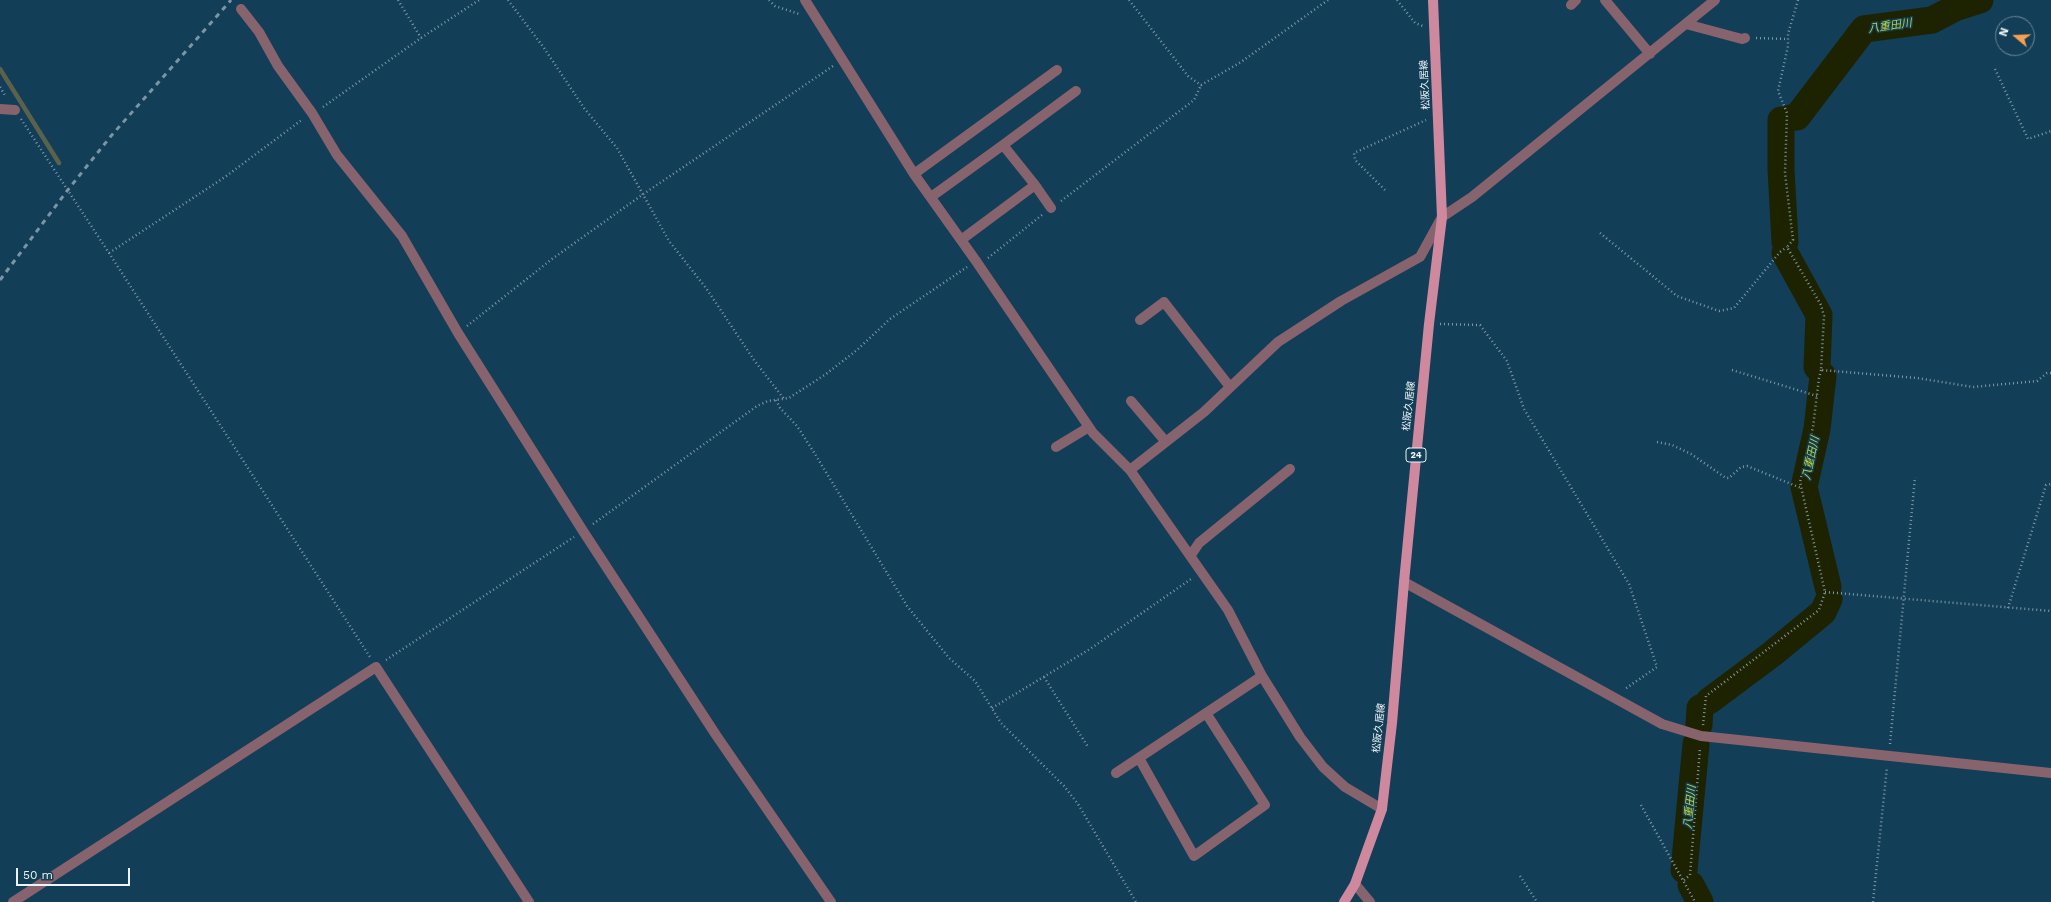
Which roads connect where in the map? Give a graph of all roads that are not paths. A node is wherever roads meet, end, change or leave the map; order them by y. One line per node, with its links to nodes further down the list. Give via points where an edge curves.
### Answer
1 (805, 0): 14 (street)
2 (1433, 0): 18 (main road, 松阪久居線 / 24)
3 (1605, 0): 8 (street)
4 (1715, 0): 6 (street)
5 (240, 10): 39 (street, via 259,32 278,66 312,112 337,155 402,236 458,333 582,531 707,722)
6 (1686, 24): 7 (street); 8 (street)
7 (1745, 38)
8 (1650, 54): 18 (street, via 1472,197)
9 (1057, 70): 14 (street)
10 (1076, 91): 13 (street)
11 (0, 109): 12 (street)
12 (15, 110)
13 (1003, 145): 15 (street); 16 (street)
14 (914, 174): 16 (street)
15 (1034, 186): 17 (street); 19 (street)
16 (931, 197): 19 (street)
17 (1051, 208)
18 (1442, 217): 21 (street, via 1420,257 1341,301 1278,342); 29 (main road, 松阪久居線 / 24)
19 (961, 240): 23 (street)
20 (1140, 320): 21 (street, via 1164,302)
21 (1230, 387): 24 (street, via 1204,412)
22 (1131, 401): 24 (street)
23 (1088, 427): 25 (street); 27 (street)
24 (1166, 442): 27 (street)
25 (1056, 447)
26 (1290, 469): 28 (street, via 1199,543)
27 (1130, 470): 28 (street)
28 (1191, 555): 30 (street, via 1228,610)
29 (1404, 582): 34 (street, via 1662,724 1701,736); 35 (main road, 松阪久居線 / 24)
30 (1262, 676): 31 (street); 35 (street, via 1300,737 1323,767 1345,787)
31 (1206, 713): 32 (street); 32 (street, via 1266,805 1194,856)
32 (1139, 758): 33 (street)
33 (1116, 773)
34 (2051, 773)
35 (1382, 809): 36 (main road, 松阪久居線 / 24)
36 (1354, 884): 40 (main road, 松阪久居線 / 24); 41 (street)
37 (14, 902): 38 (street, via 376,667)
38 (529, 902)
39 (831, 902)
40 (1344, 902)
41 (1370, 902)

